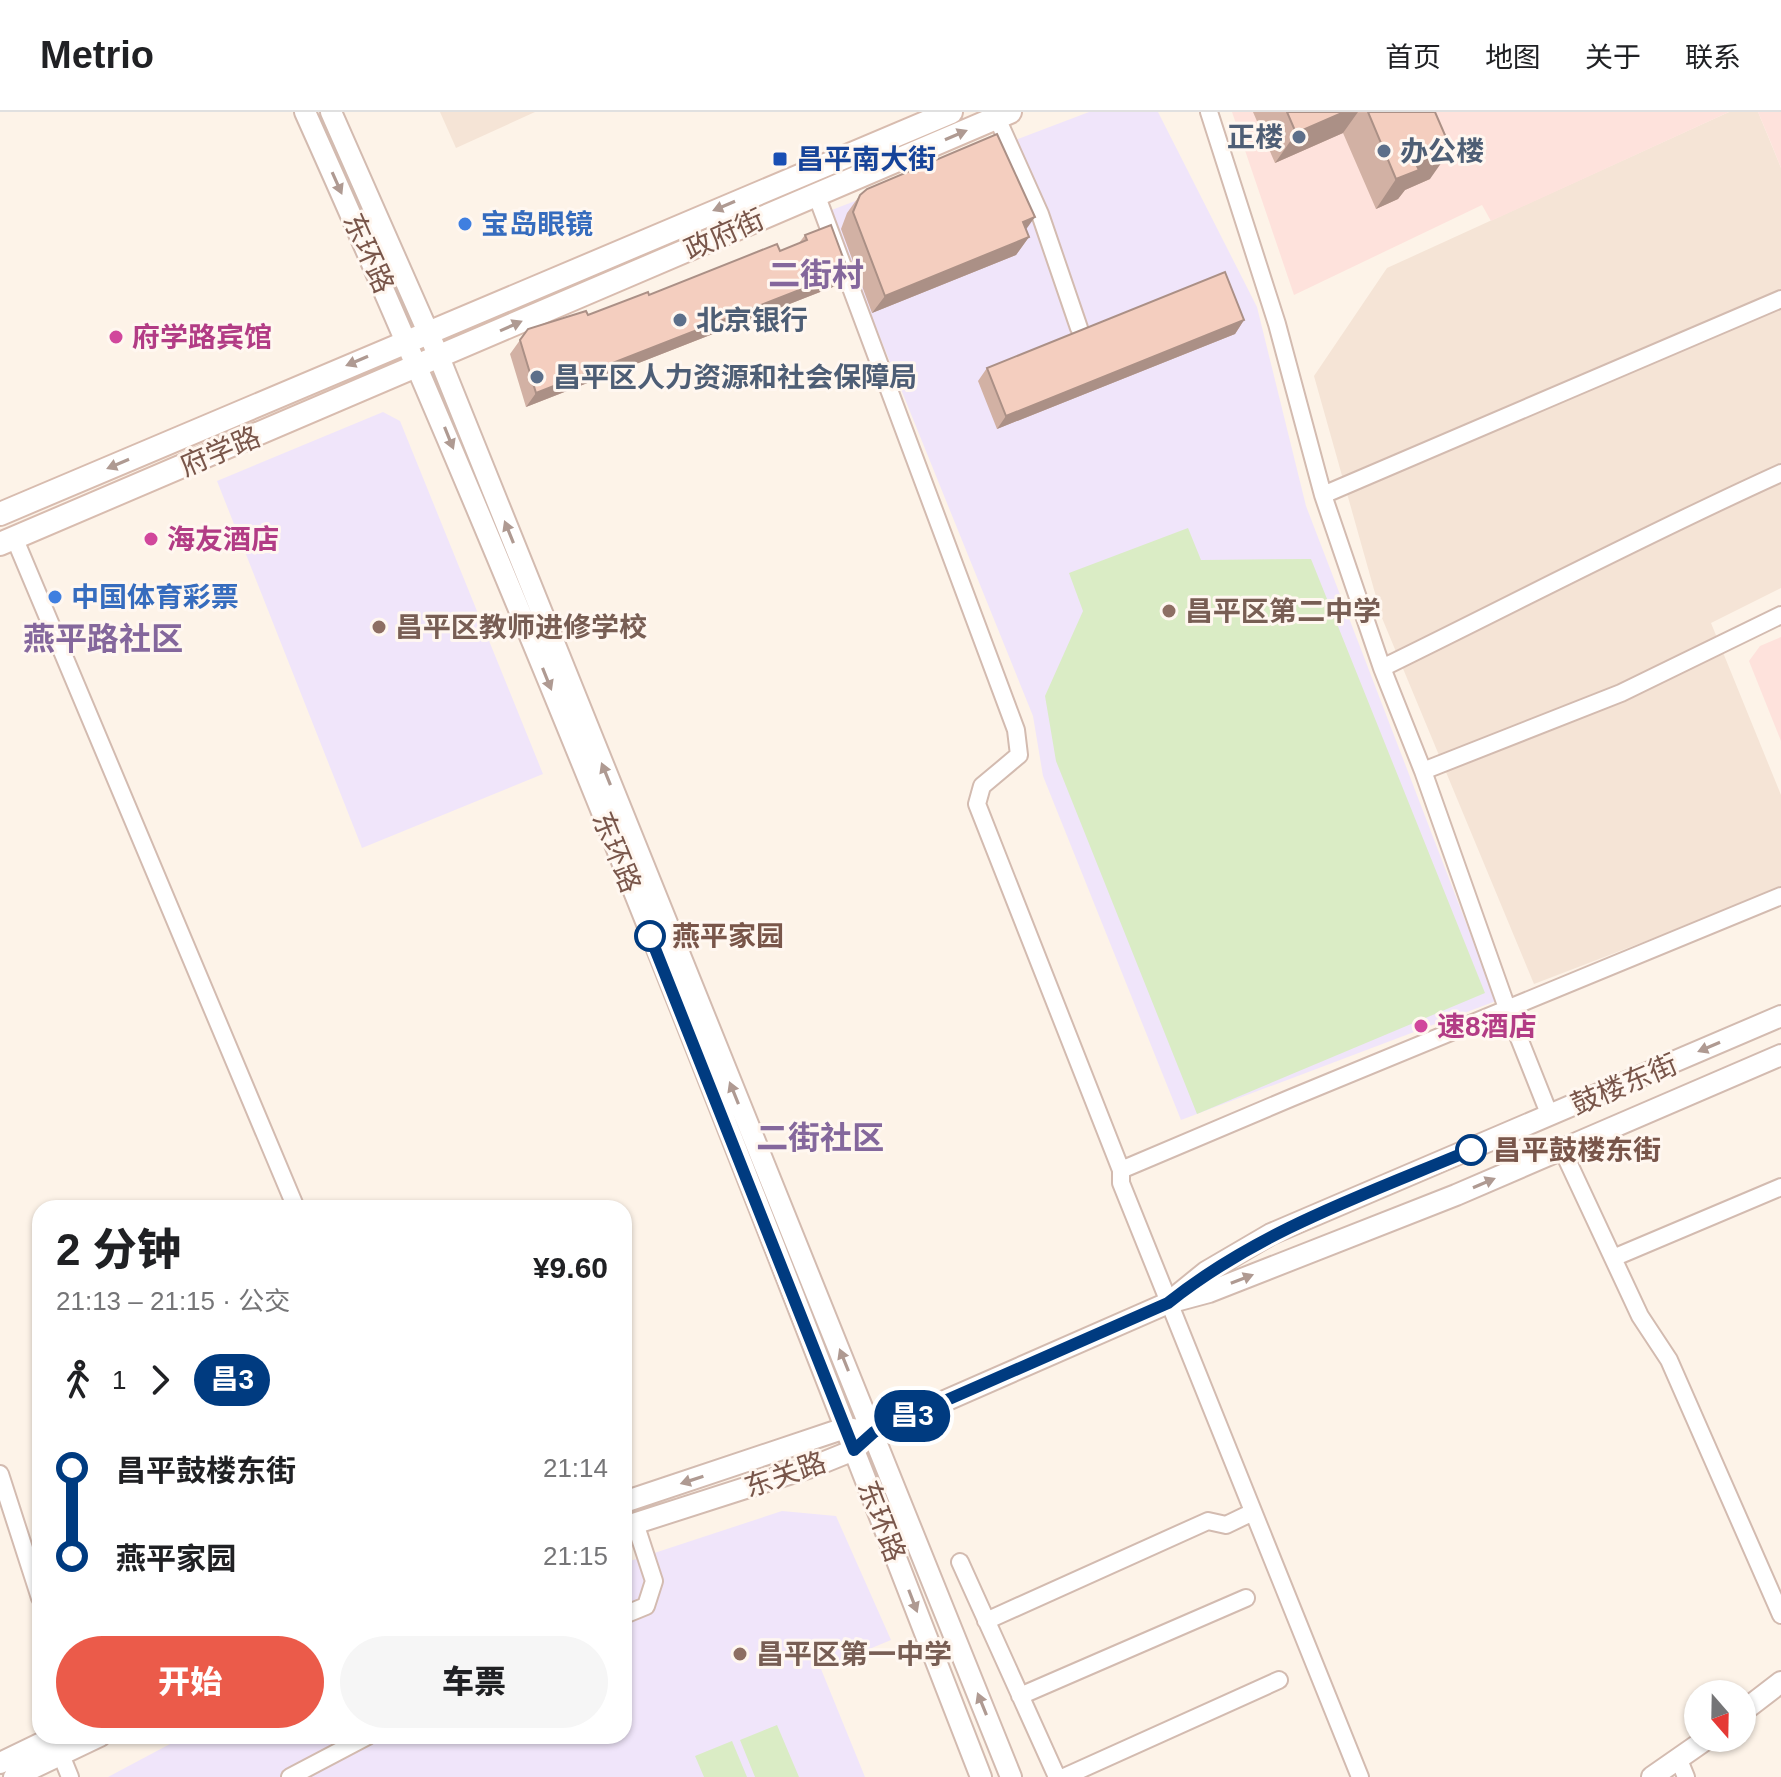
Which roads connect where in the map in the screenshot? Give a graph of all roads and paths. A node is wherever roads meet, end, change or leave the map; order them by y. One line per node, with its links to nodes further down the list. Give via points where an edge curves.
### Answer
1 (305, 112): 10 (street, 东环路, one-way to 10)
2 (331, 112): 9 (street, 东环路)
3 (951, 112): 9 (main road, 政府街, one-way to 9)
4 (1209, 112): 13 (street, via 1277,324)
5 (1003, 115): 6 (main road, 政府街, one-way to 5); 8 (street)
6 (816, 194): 11 (main road, 政府街, one-way to 6); 25 (street, via 1016,730 1019,755 982,786 977,804)
7 (1781, 299): 13 (street)
8 (1079, 328)
9 (429, 331): 10 (main road, 府学路); 11 (street, 东环路)
10 (407, 340): 11 (street, 东环路); 14 (main road, 府学路, one-way to 14)
11 (429, 362): 15 (main road, 府学路); 30 (street, 东环路, one-way to 30); 31 (street, 东环路, one-way to 11)
12 (1781, 473): 17 (street)
13 (1323, 495): 17 (street)
14 (0, 514)
15 (7, 541): 27 (street)
16 (1781, 615): 18 (street, via 1621,693)
17 (1382, 668): 18 (street)
18 (1423, 771): 20 (street)
19 (1781, 896): 20 (street)
20 (1507, 1008): 23 (street); 25 (street)
21 (1781, 1016): 23 (street, 鼓楼东街, one-way to 23)
22 (1781, 1055): 24 (street, 鼓楼东街)
23 (1550, 1116): 29 (street, 鼓楼东街, via 1271,1234 1206,1272)
24 (1562, 1149): 28 (street); 29 (street, 鼓楼东街, one-way to 24, via 1286,1262)
25 (1121, 1170): 29 (street, via 1121,1183)
26 (1781, 1187): 28 (street)
27 (293, 1200)
28 (1613, 1258): 42 (street, via 1640,1316 1669,1360)
29 (1168, 1303): 31 (street, 鼓楼东街); 35 (street)
30 (845, 1428): 31 (street, 东关路); 32 (street, 东环路); 34 (street, 东关路, one-way to 34)
31 (874, 1432): 32 (street, 东关路); 59 (street, 东环路, one-way to 31)
32 (854, 1450): 36 (street, 东关路); 58 (street, 东环路, one-way to 58)
33 (0, 1474): 39 (street)
34 (632, 1499)
35 (1251, 1513): 43 (street, via 1226,1525 1208,1521); 62 (street)
36 (632, 1524)
37 (632, 1530): 41 (street, via 654,1581 646,1606)
38 (960, 1562): 43 (street)
39 (32, 1573)
40 (1246, 1598): 46 (street)
41 (632, 1612)
42 (1781, 1615)
43 (986, 1621): 46 (street)
44 (1279, 1680): 61 (street)
45 (1781, 1682): 47 (street)
46 (1020, 1696): 60 (street)
47 (1756, 1701)
48 (54, 1744): 53 (street)
49 (56, 1744): 55 (street)
50 (57, 1744): 56 (street)
51 (353, 1744): 57 (street)
52 (1697, 1752): 54 (street)
53 (0, 1763)
54 (1683, 1769): 63 (street)
55 (14, 1777)
56 (70, 1777)
57 (290, 1777)
58 (981, 1777)
59 (1011, 1777)
60 (1057, 1777)
61 (1064, 1777)
62 (1360, 1777)
63 (1652, 1777)

